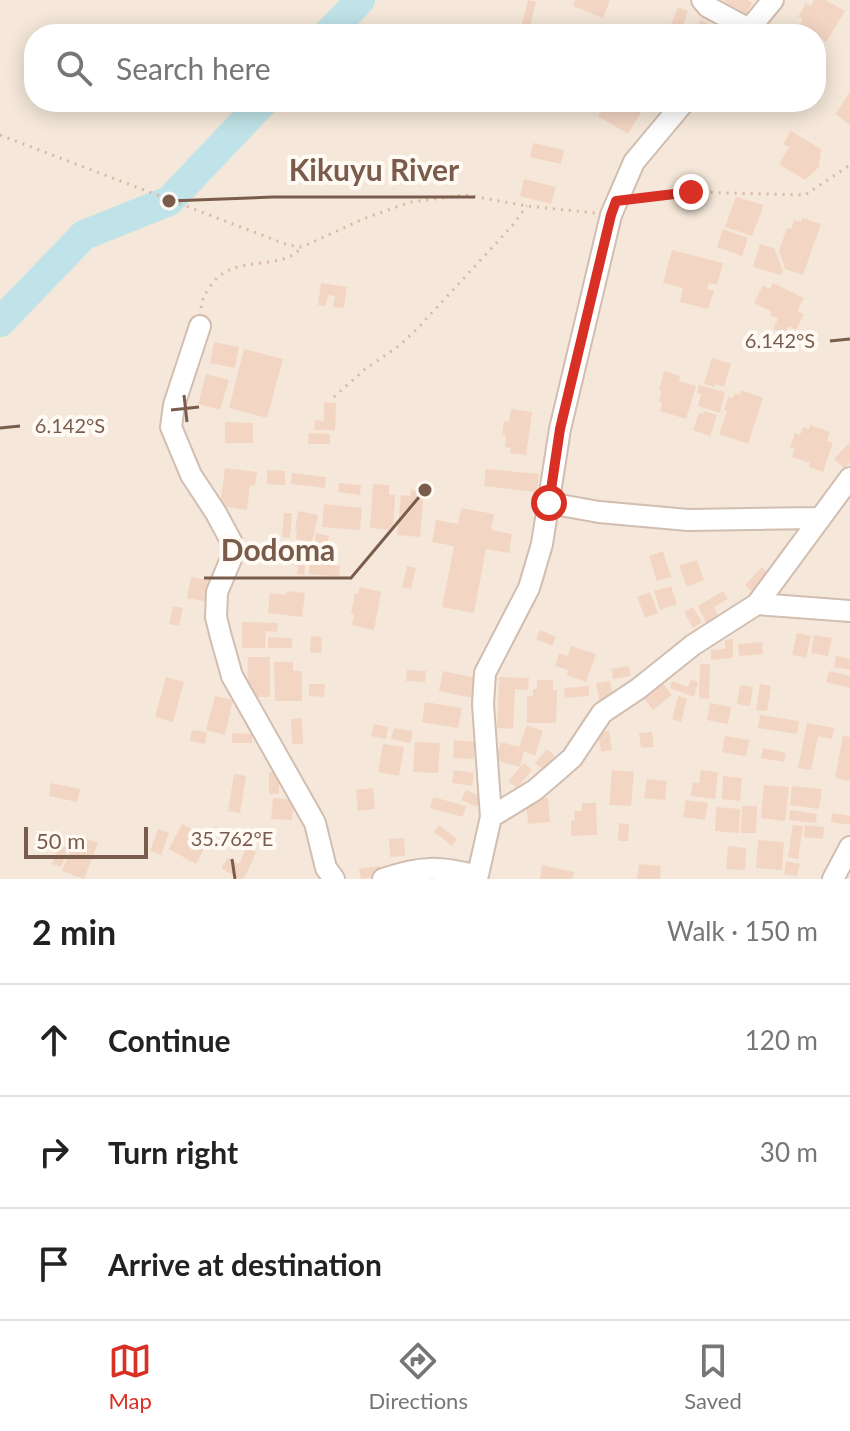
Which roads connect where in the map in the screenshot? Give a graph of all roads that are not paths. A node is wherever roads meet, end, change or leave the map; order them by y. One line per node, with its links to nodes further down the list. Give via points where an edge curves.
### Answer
1 (702, 0): 3 (street)
2 (773, 0): 4 (street)
3 (735, 24)
4 (754, 24)
5 (676, 112): 8 (street, via 634,162 614,208 560,429)
6 (200, 326): 15 (street, via 171,427 191,475 231,541 216,617 232,676 315,823 326,868)
7 (850, 478): 9 (street)
8 (549, 503): 9 (street, via 688,520); 12 (street, via 529,588 482,686)
9 (819, 518): 10 (street)
10 (757, 604): 11 (street); 12 (street, via 602,713 572,758 535,790)
11 (850, 611)
12 (491, 817): 14 (street)
13 (850, 847): 17 (street)
14 (477, 877): 16 (street, via 442,867)
15 (334, 879)
16 (383, 879)
17 (833, 879)

